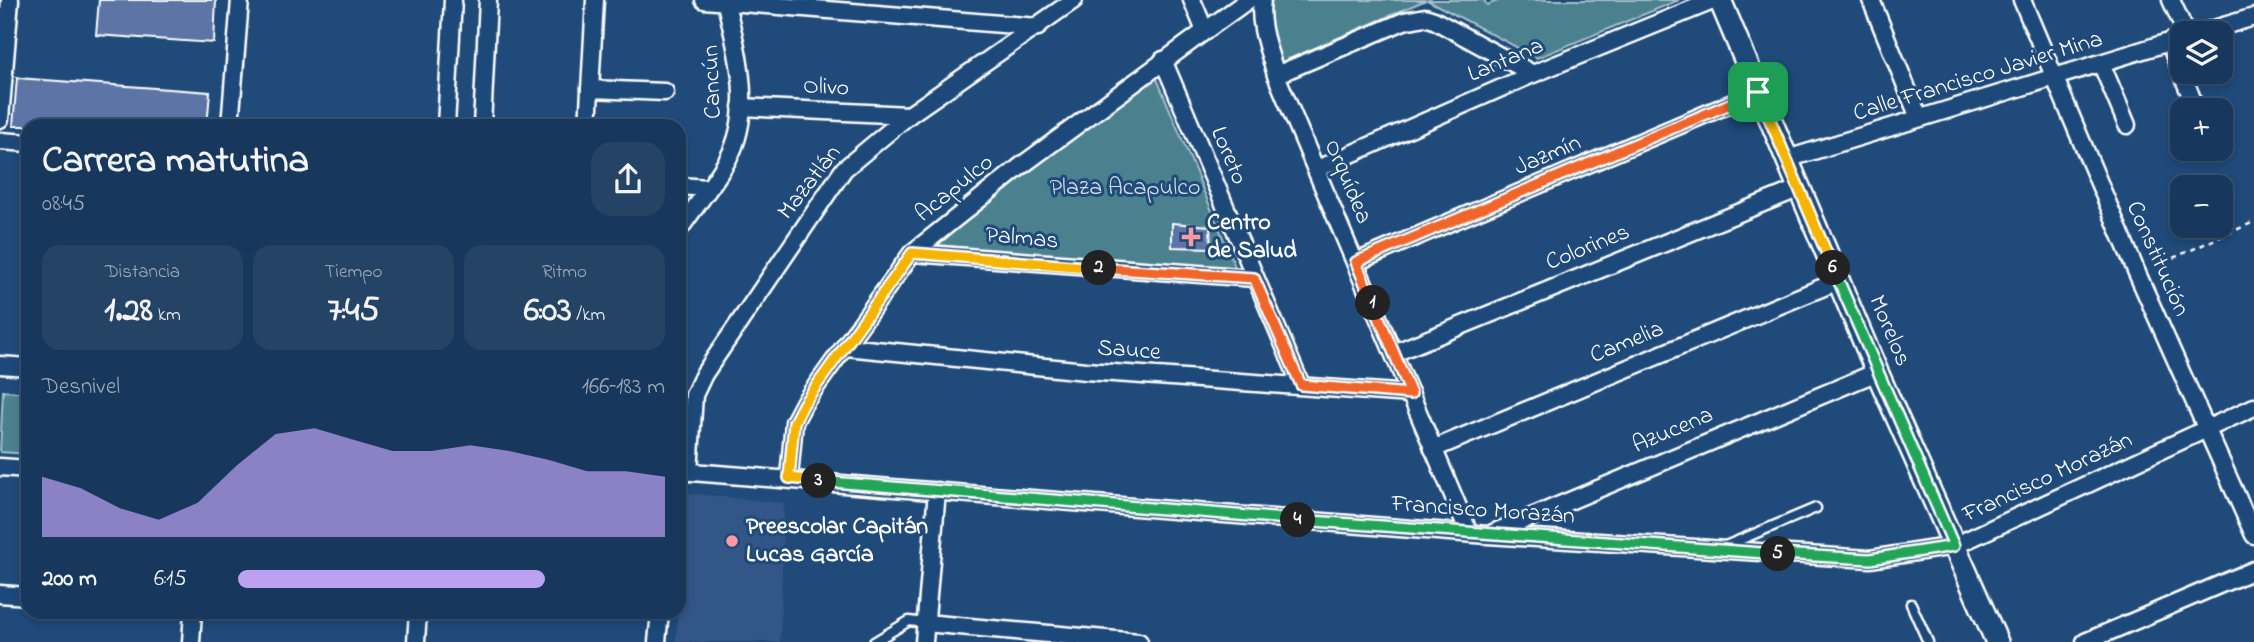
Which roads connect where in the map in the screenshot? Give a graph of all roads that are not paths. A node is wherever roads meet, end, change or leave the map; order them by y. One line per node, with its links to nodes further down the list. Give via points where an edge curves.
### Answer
1 (10, 0): 33 (street)
2 (240, 0): 34 (street)
3 (453, 0): 35 (street)
4 (488, 0): 36 (street)
5 (595, 0): 27 (street)
6 (704, 0): 15 (street)
7 (1074, 0): 19 (street, Mazatlán)
8 (1192, 0): 20 (street)
9 (1248, 0): 20 (street, Acapulco)
10 (1262, 0): 25 (street, Orquídea, via 1264,36)
11 (1718, 0): 24 (street, Lantana); 29 (street, Morelos)
12 (1871, 0): 32 (street)
13 (2022, 0): 26 (street, Constitución)
14 (2171, 0): 17 (street)
15 (726, 1): 19 (street); 30 (street, Cancún, via 738,50)
16 (2254, 17): 18 (street)
17 (2181, 21)
18 (2233, 23)
19 (1038, 27): 31 (street, Mazatlán)
20 (1205, 31): 22 (street, Acapulco)
21 (2170, 42): 23 (street, Calle Francisco Javier Mina)
22 (1163, 60): 47 (street, Acapulco); 49 (street, Loreto)
23 (2101, 63): 26 (street, Calle Francisco Javier Mina); 38 (street)
24 (1533, 74): 25 (street, via 1425,18 1404,21); 42 (street, Lantana)
25 (1276, 75): 42 (street, Orquídea)
26 (2056, 79): 32 (street, Calle Francisco Javier Mina); 59 (street, Constitución)
27 (590, 89): 28 (street); 37 (street)
28 (665, 92)
29 (1758, 92): 41 (street, Morelos); 48 (street, Jazmín)
30 (741, 107): 31 (street, Olivo); 44 (street, Cancún, via 729,159)
31 (909, 115): 61 (street, Mazatlán, via 838,176 704,374 694,395)
32 (1919, 118): 41 (street, Calle Francisco Javier Mina)
33 (0, 119)
34 (231, 119)
35 (446, 119)
36 (482, 119)
37 (588, 119)
38 (2127, 125)
39 (0, 141): 40 (street)
40 (21, 142)
41 (1787, 159): 45 (street, Morelos)
42 (1317, 169): 48 (street, Orquídea)
43 (686, 186): 44 (street)
44 (708, 188): 46 (street, Cancún)
45 (1800, 188): 50 (street, Morelos); 52 (street, Colorines)
46 (686, 220)
47 (912, 253): 49 (street, Palmas); 51 (street, Acapulco)
48 (1356, 262): 52 (street, Orquídea)
49 (1254, 278): 56 (street, Loreto)
50 (1838, 281): 55 (street, Morelos); 60 (street, Camelia)
51 (846, 347): 56 (street, Sauce, via 1086,371); 65 (street, Acapulco, via 794,422)
52 (1394, 353): 57 (street, Orquídea)
53 (0, 365): 54 (street)
54 (21, 367)
55 (1877, 372): 69 (street, Azucena); 71 (street, Morelos)
56 (1301, 385): 57 (street, Sauce)
57 (1411, 394): 60 (street, Orquídea)
58 (2254, 407): 59 (street, Francisco Morazán)
59 (2208, 428): 70 (street, Constitución); 71 (street, Francisco Morazán)
60 (1433, 449): 68 (street, Orquídea)
61 (686, 457)
62 (0, 467): 63 (street)
63 (21, 468)
64 (686, 472): 65 (street, Francisco Morazán)
65 (789, 478): 66 (street, Francisco Morazán)
66 (937, 491): 68 (street, Francisco Morazán); 80 (street)
67 (1816, 508): 72 (lane)
68 (1469, 533): 69 (street, Francisco Morazán)
69 (1488, 535): 72 (street, Francisco Morazán)
70 (2254, 535)
71 (1954, 546): 72 (street, Francisco Morazán, via 1870,559); 88 (street, Morelos)
72 (1717, 549)
73 (2254, 570): 89 (street)
74 (0, 594): 75 (street)
75 (21, 596)
76 (1911, 604): 87 (lane)
77 (193, 619): 81 (street)
78 (419, 619): 82 (street)
79 (659, 619): 83 (street)
80 (925, 623): 84 (lane, via 909,621); 85 (street); 86 (street)
81 (191, 642)
82 (421, 642)
83 (657, 642)
84 (874, 642)
85 (924, 642)
86 (1139, 642)
87 (1928, 642)
88 (1997, 642)
89 (2085, 642)

